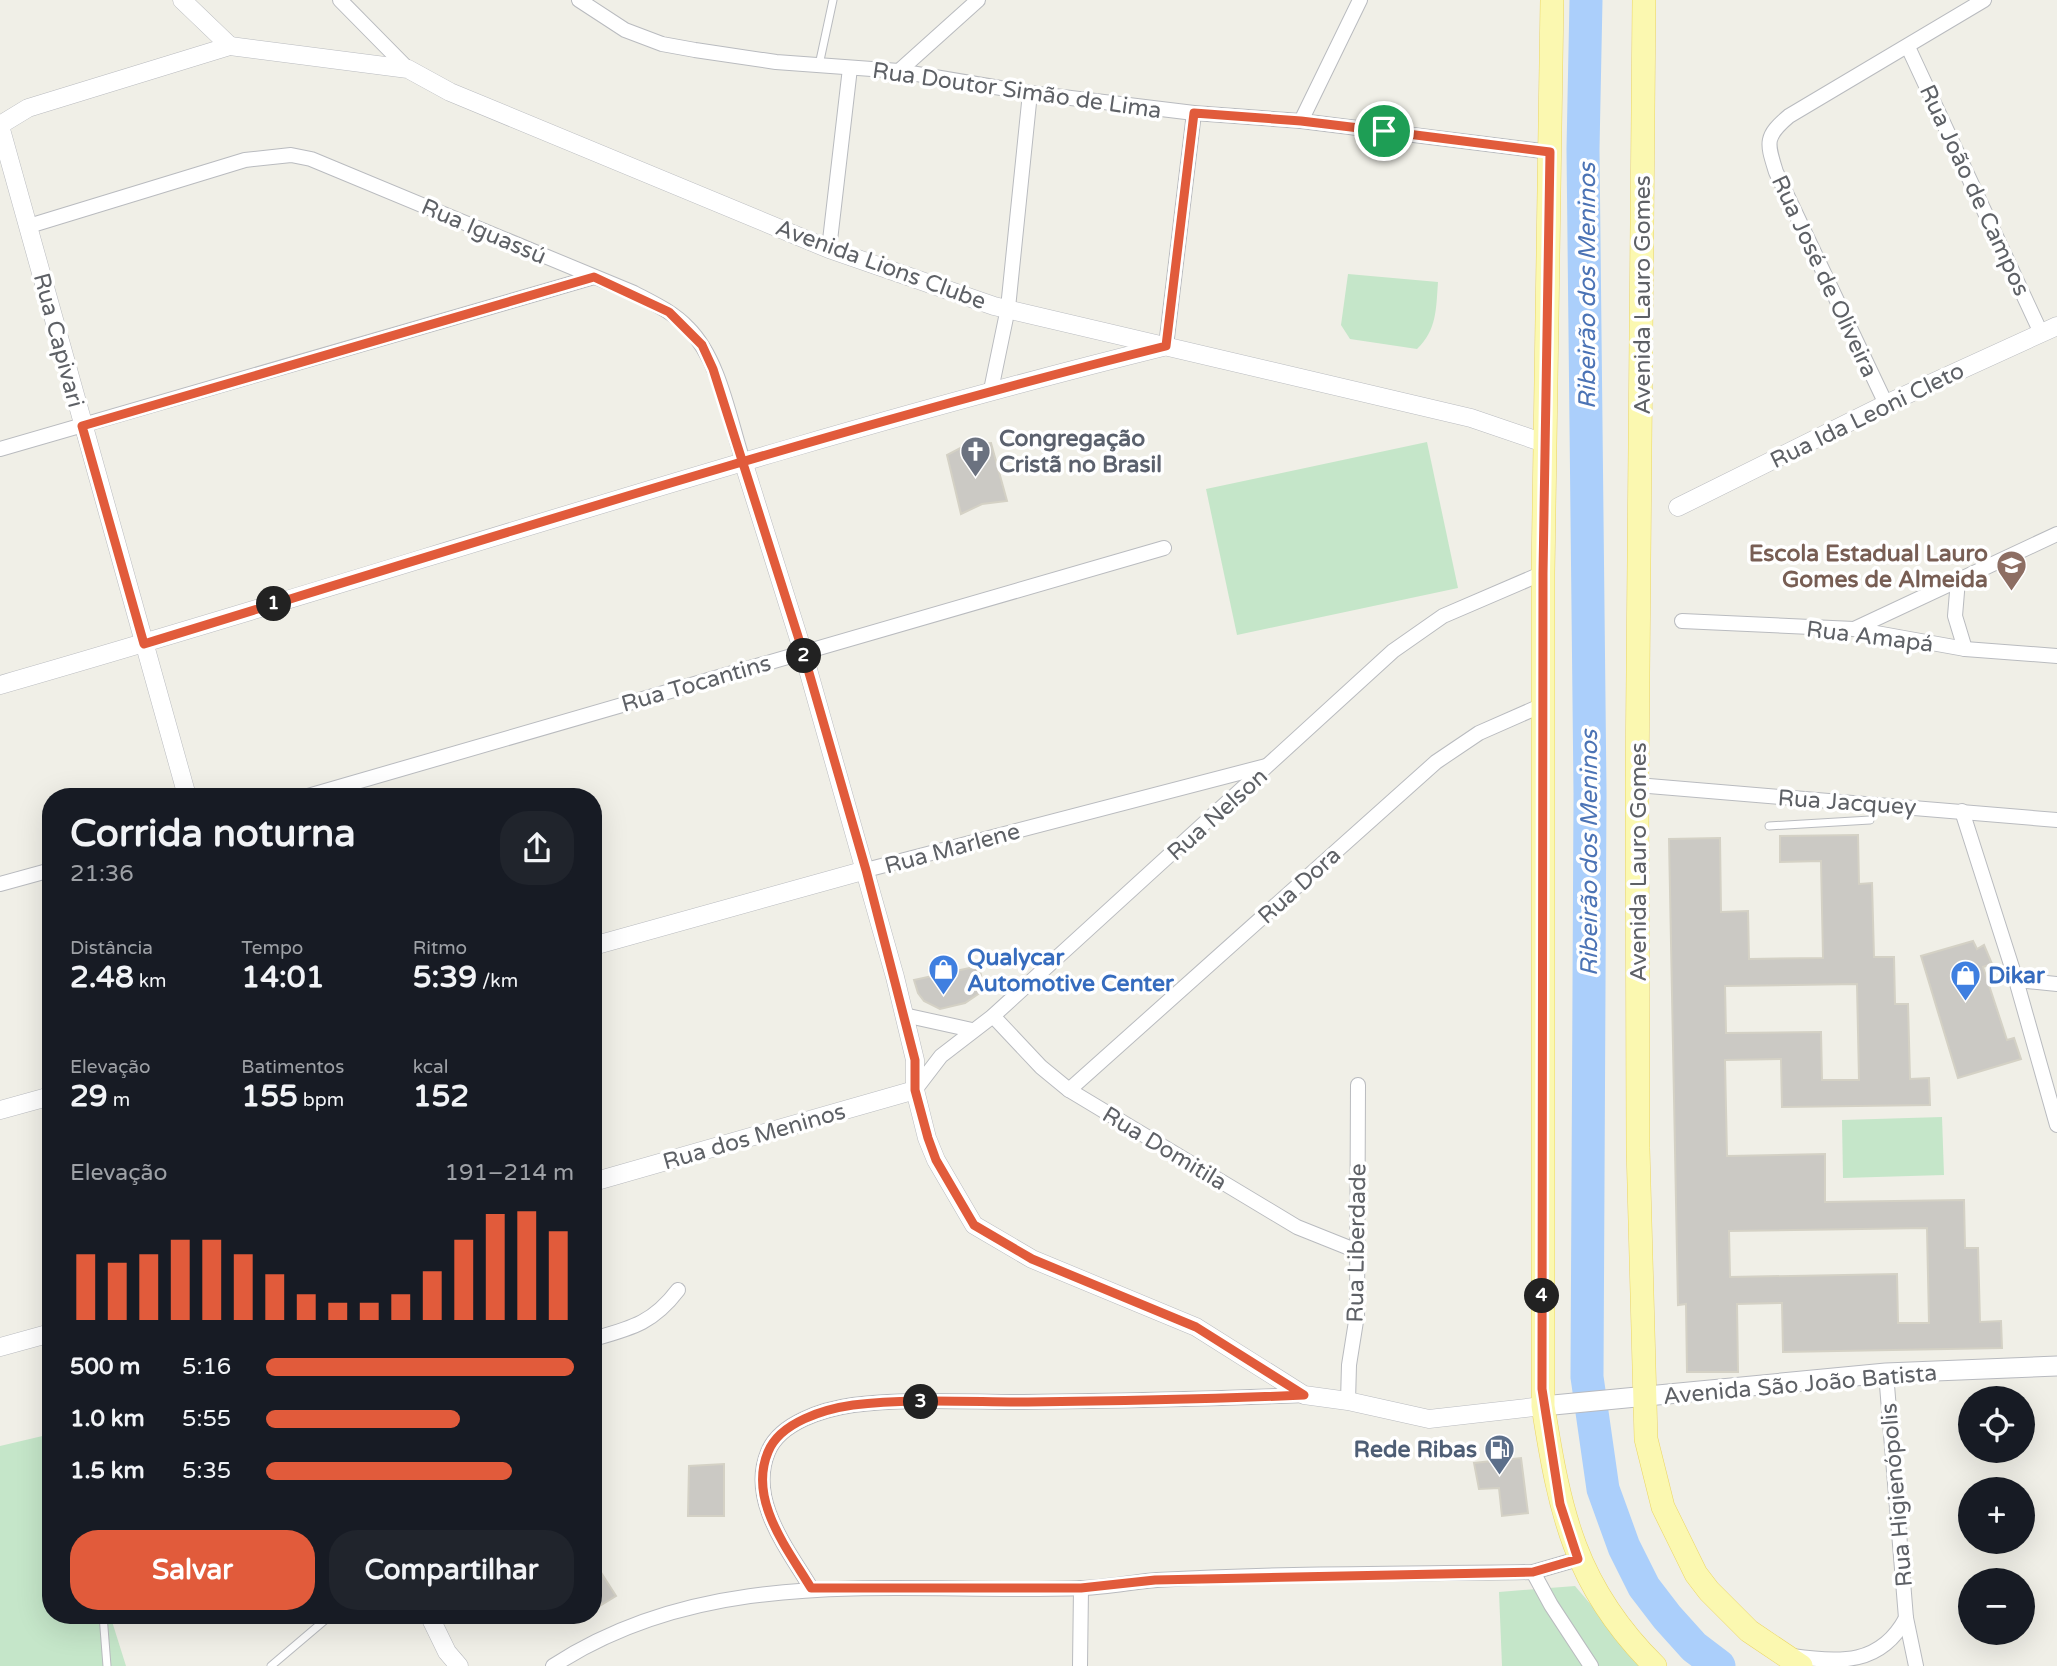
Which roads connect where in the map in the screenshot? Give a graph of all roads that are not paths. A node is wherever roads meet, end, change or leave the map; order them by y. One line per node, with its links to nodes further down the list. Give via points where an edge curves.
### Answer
1 (182, 0): 10 (street)
2 (340, 0): 14 (street)
3 (579, 0): 12 (street, Rua Doutor Simão de Lima, via 625,30 662,44)
4 (833, 0): 12 (lane)
5 (978, 0): 15 (street)
6 (1360, 0): 18 (street)
7 (1552, 0): 20 (main road)
8 (1644, 0): 47 (main road, Avenida Lauro Gomes)
9 (1984, 0): 11 (street)
10 (230, 46): 14 (street, Avenida Lions Clube); 19 (street, via 28,108)
11 (1908, 47): 25 (street, Rua João de Campos); 28 (street, Rua José de Oliveira, via 1789,116 1776,127 1767,146)
12 (819, 65): 13 (street, Rua Doutor Simão de Lima)
13 (850, 68): 15 (street, Rua Doutor Simão de Lima); 22 (street)
14 (408, 69): 22 (street, Avenida Lions Clube, via 450,92)
15 (899, 71): 16 (street, Rua Doutor Simão de Lima)
16 (1030, 93): 17 (street, Rua Doutor Simão de Lima); 24 (street)
17 (1194, 113): 18 (street, Rua Doutor Simão de Lima); 26 (street)
18 (1301, 121): 20 (street, Rua Doutor Simão de Lima)
19 (0, 126): 21 (street, Rua Capivari)
20 (1550, 152): 30 (main road)
21 (29, 226): 23 (street, Rua Iguassú, via 245,160 291,155 311,159); 29 (street, Rua Capivari)
22 (830, 248): 24 (street, Avenida Lions Clube)
23 (594, 277): 29 (street); 32 (street, Rua Iguassú, via 669,312 702,345)
24 (1007, 308): 26 (street, Avenida Lions Clube); 27 (street)
25 (2049, 330): 28 (street, Rua Ida Leoni Cleto)
26 (1166, 346): 27 (street); 30 (street, Avenida Lions Clube, via 1471,418)
27 (991, 390): 32 (street)
28 (1886, 404): 33 (street, Rua Ida Leoni Cleto)
29 (82, 426): 31 (street); 40 (street, Rua Capivari)
30 (1547, 444): 36 (main road)
31 (0, 449)
32 (743, 461): 40 (street); 42 (street, Rua Iguassú)
33 (1678, 507)
34 (2057, 534): 37 (street)
35 (1164, 548): 42 (street, Rua Tocantins)
36 (1543, 573): 45 (main road); 46 (street, Rua Nelson, via 1476,599 1421,629)
37 (1958, 580): 39 (street); 41 (street, via 1955,616)
38 (1682, 621): 39 (street, Rua Amapá)
39 (1854, 629): 41 (street, Rua Amapá)
40 (144, 644): 44 (street); 48 (street, Rua Capivari)
41 (1965, 649): 43 (street, Rua Amapá)
42 (803, 652): 49 (street, Rua Tocantins); 54 (street, Rua Iguassú)
43 (2057, 656)
44 (0, 685)
45 (1545, 704): 65 (street, Rua Dora, via 1479,733 1436,762); 80 (main road)
46 (1270, 765): 54 (street, Rua Marlene); 61 (street, Rua Nelson)
47 (1637, 785): 50 (street, Rua Jacquey); 78 (main road, Avenida Lauro Gomes)
48 (185, 788)
49 (336, 788)
50 (1962, 811): 52 (street, Rua Jacquey); 58 (street)
51 (1870, 820): 53 (lane)
52 (2057, 820)
53 (1769, 826)
54 (866, 870): 57 (street, Rua Marlene); 60 (street, Rua Iguassú)
55 (42, 872): 56 (street)
56 (0, 884)
57 (602, 943)
58 (2016, 980): 59 (street); 68 (street)
59 (2057, 984)
60 (904, 1015): 62 (street); 64 (street, Rua Iguassú, via 915,1060)
61 (993, 1016): 62 (street, Rua Nelson); 65 (street, Rua Domitila)
62 (972, 1030): 64 (street, Rua Nelson, via 941,1056)
63 (1358, 1085): 70 (street, Rua Liberdade)
64 (915, 1090): 69 (street, Rua dos Meninos); 77 (street, Rua Iguassú, via 936,1160 974,1225 1032,1259 1196,1327)
65 (1069, 1090): 70 (street, Rua Domitila, via 1297,1227)
66 (42, 1098): 67 (street)
67 (0, 1110)
68 (2057, 1125)
69 (602, 1179)
70 (1357, 1251): 79 (street, Rua Liberdade)
71 (678, 1290): 73 (street, via 662,1310 637,1326)
72 (42, 1335): 74 (street)
73 (602, 1336)
74 (0, 1347)
75 (2057, 1366): 76 (main road, Avenida São João Batista)
76 (1886, 1373): 78 (main road, Avenida São João Batista); 85 (street, Rua Higienópolis)
77 (1304, 1395): 79 (street); 83 (street, via 1153,1402 895,1402 851,1406 800,1421 768,1450 761,1488 780,1537)
78 (1635, 1399): 80 (main road, Avenida São João Batista); 89 (main road, Avenida Lauro Gomes, via 1653,1474 1673,1531 1696,1574 1749,1631)
79 (1348, 1401): 80 (street, via 1429,1419)
80 (1552, 1405): 81 (main road, via 1560,1504)
81 (1578, 1559): 82 (street); 96 (main road, via 1616,1622)
82 (1533, 1572): 84 (street, via 1155,1580); 95 (street)
83 (811, 1588): 84 (street); 93 (street, via 718,1600 671,1612 610,1633)
84 (1081, 1588): 94 (street)
85 (1906, 1618): 89 (street, Rua Higienópolis, via 1889,1644 1864,1656); 97 (street, Rua Higienópolis)
86 (104, 1624): 90 (lane)
87 (320, 1624): 91 (lane)
88 (433, 1624): 92 (street)
89 (1793, 1660)
90 (107, 1666)
91 (271, 1666)
92 (459, 1666)
93 (552, 1666)
94 (1080, 1666)
95 (1591, 1666)
96 (1655, 1666)
97 (1916, 1666)

